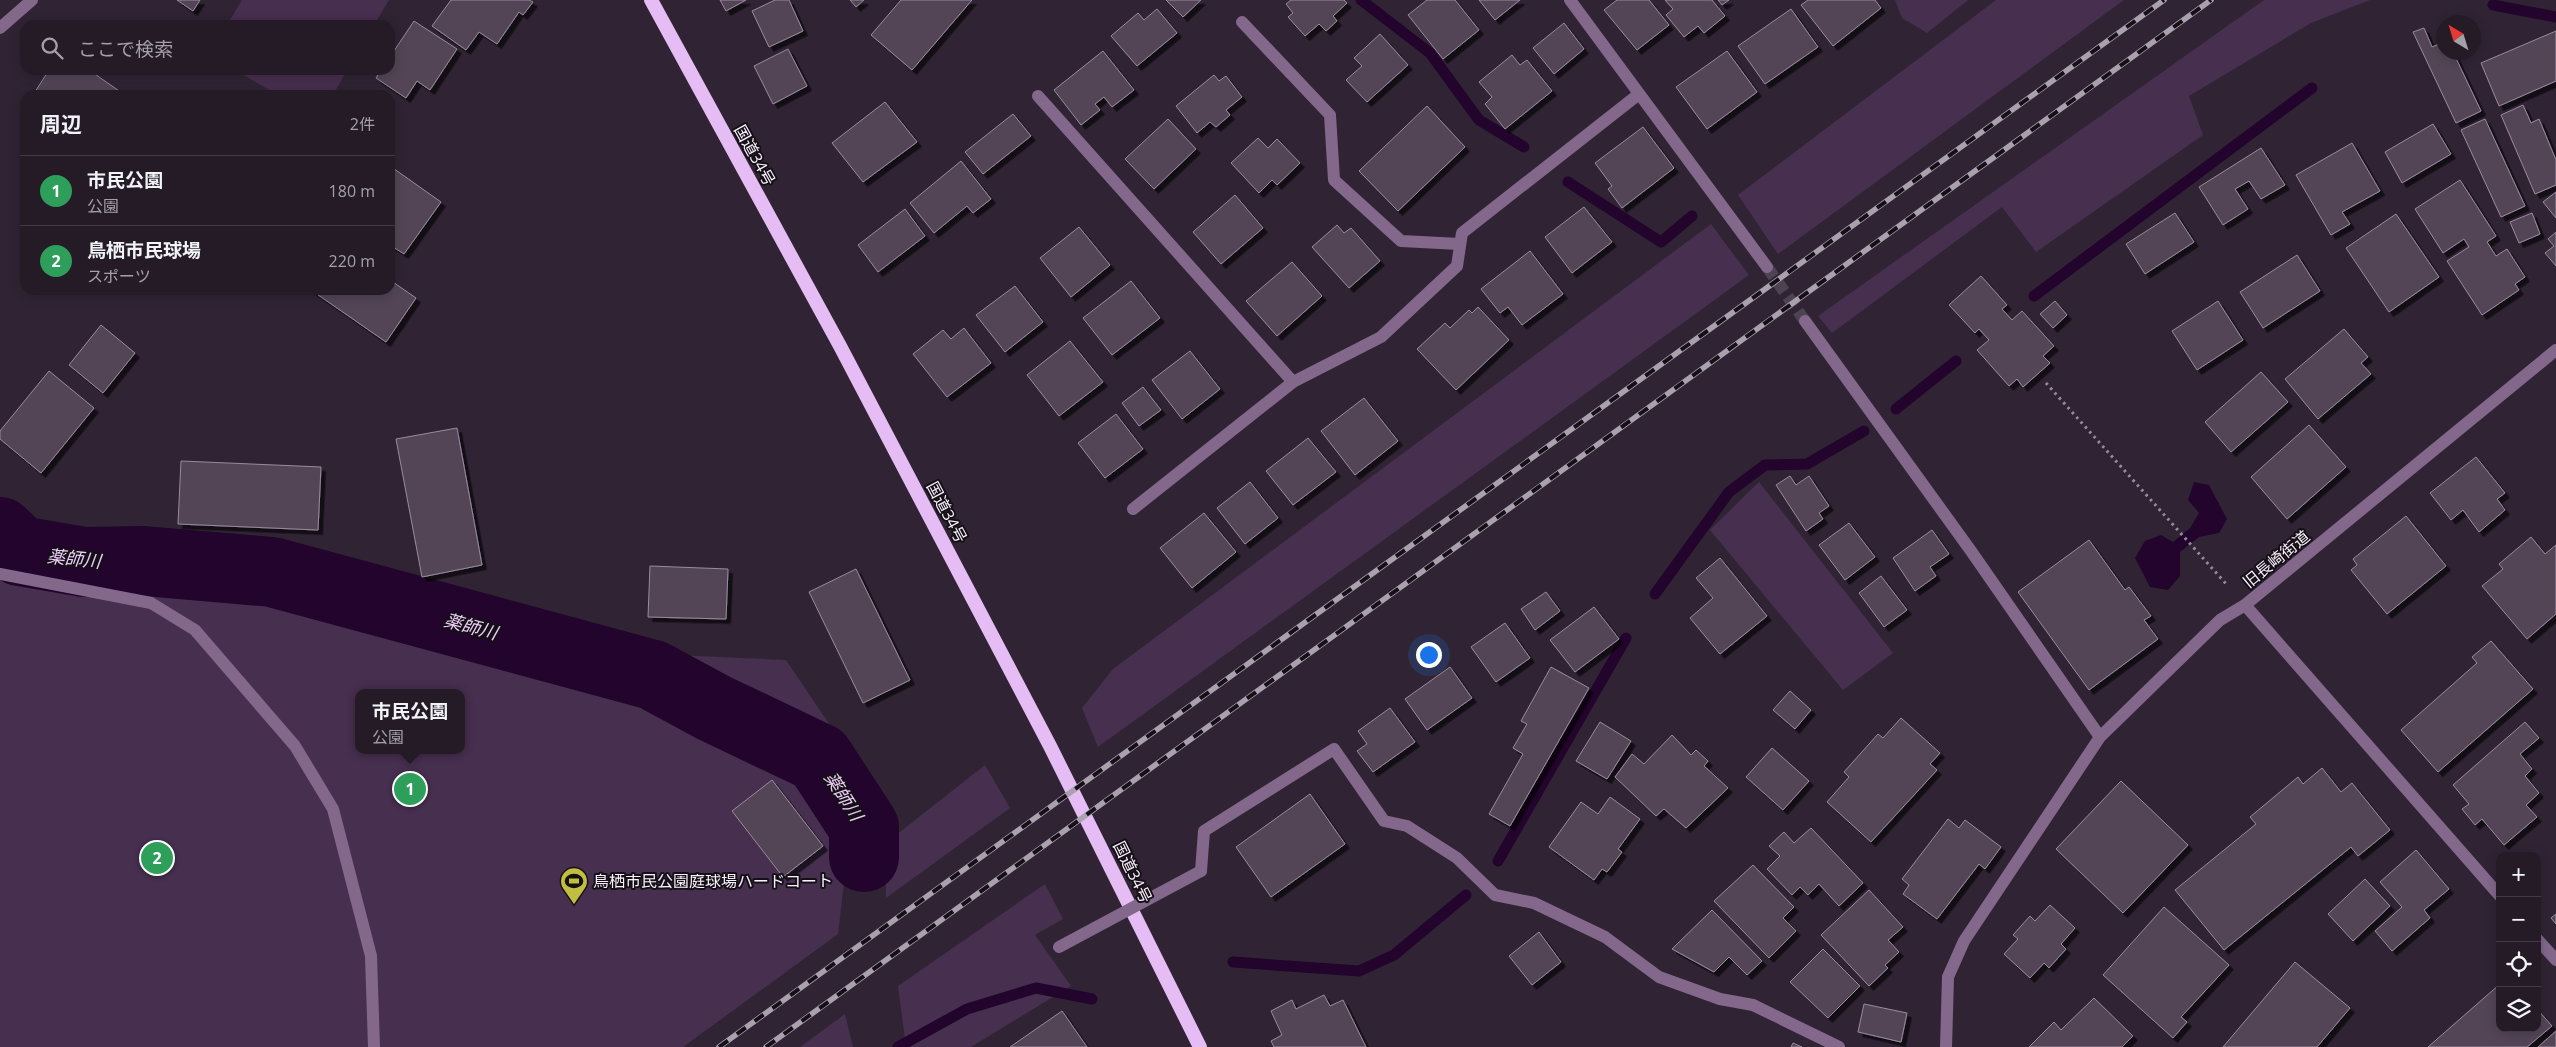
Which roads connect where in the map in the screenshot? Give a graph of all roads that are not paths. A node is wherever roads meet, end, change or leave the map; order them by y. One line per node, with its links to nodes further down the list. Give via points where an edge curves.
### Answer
1 (32, 0): 5 (street)
2 (651, 0): 22 (highway, 国道34号, via 840,346 1046,737)
3 (1572, 1): 6 (street)
4 (1242, 22): 8 (street, via 1330,115 1334,180 1401,241)
5 (0, 28)
6 (1639, 94): 8 (street, via 1462,233); 9 (street)
7 (1038, 96): 12 (street)
8 (1460, 244): 12 (street, via 1457,266 1381,337)
9 (1767, 267)
10 (1805, 321): 16 (street)
11 (2556, 350): 15 (street, 旧長崎街道)
12 (1293, 382): 13 (street)
13 (1133, 509)
14 (0, 574): 21 (street, via 151,603 195,630 295,746 333,809 371,956)
15 (2245, 605): 16 (street, via 2220,620); 17 (street, 旧長崎街道)
16 (2100, 737): 24 (street, via 1964,941 1948,977)
17 (2496, 891)
18 (2540, 942): 20 (street)
19 (1059, 947): 23 (street, bridge, via 1201,871 1204,831 1334,749 1384,820 1407,826 1457,858 1495,895 1534,902 1605,937 1659,977 1720,999 1753,1005)
20 (2556, 960)
21 (374, 1047)
22 (1200, 1047)
23 (1839, 1047)
24 (1946, 1047)

